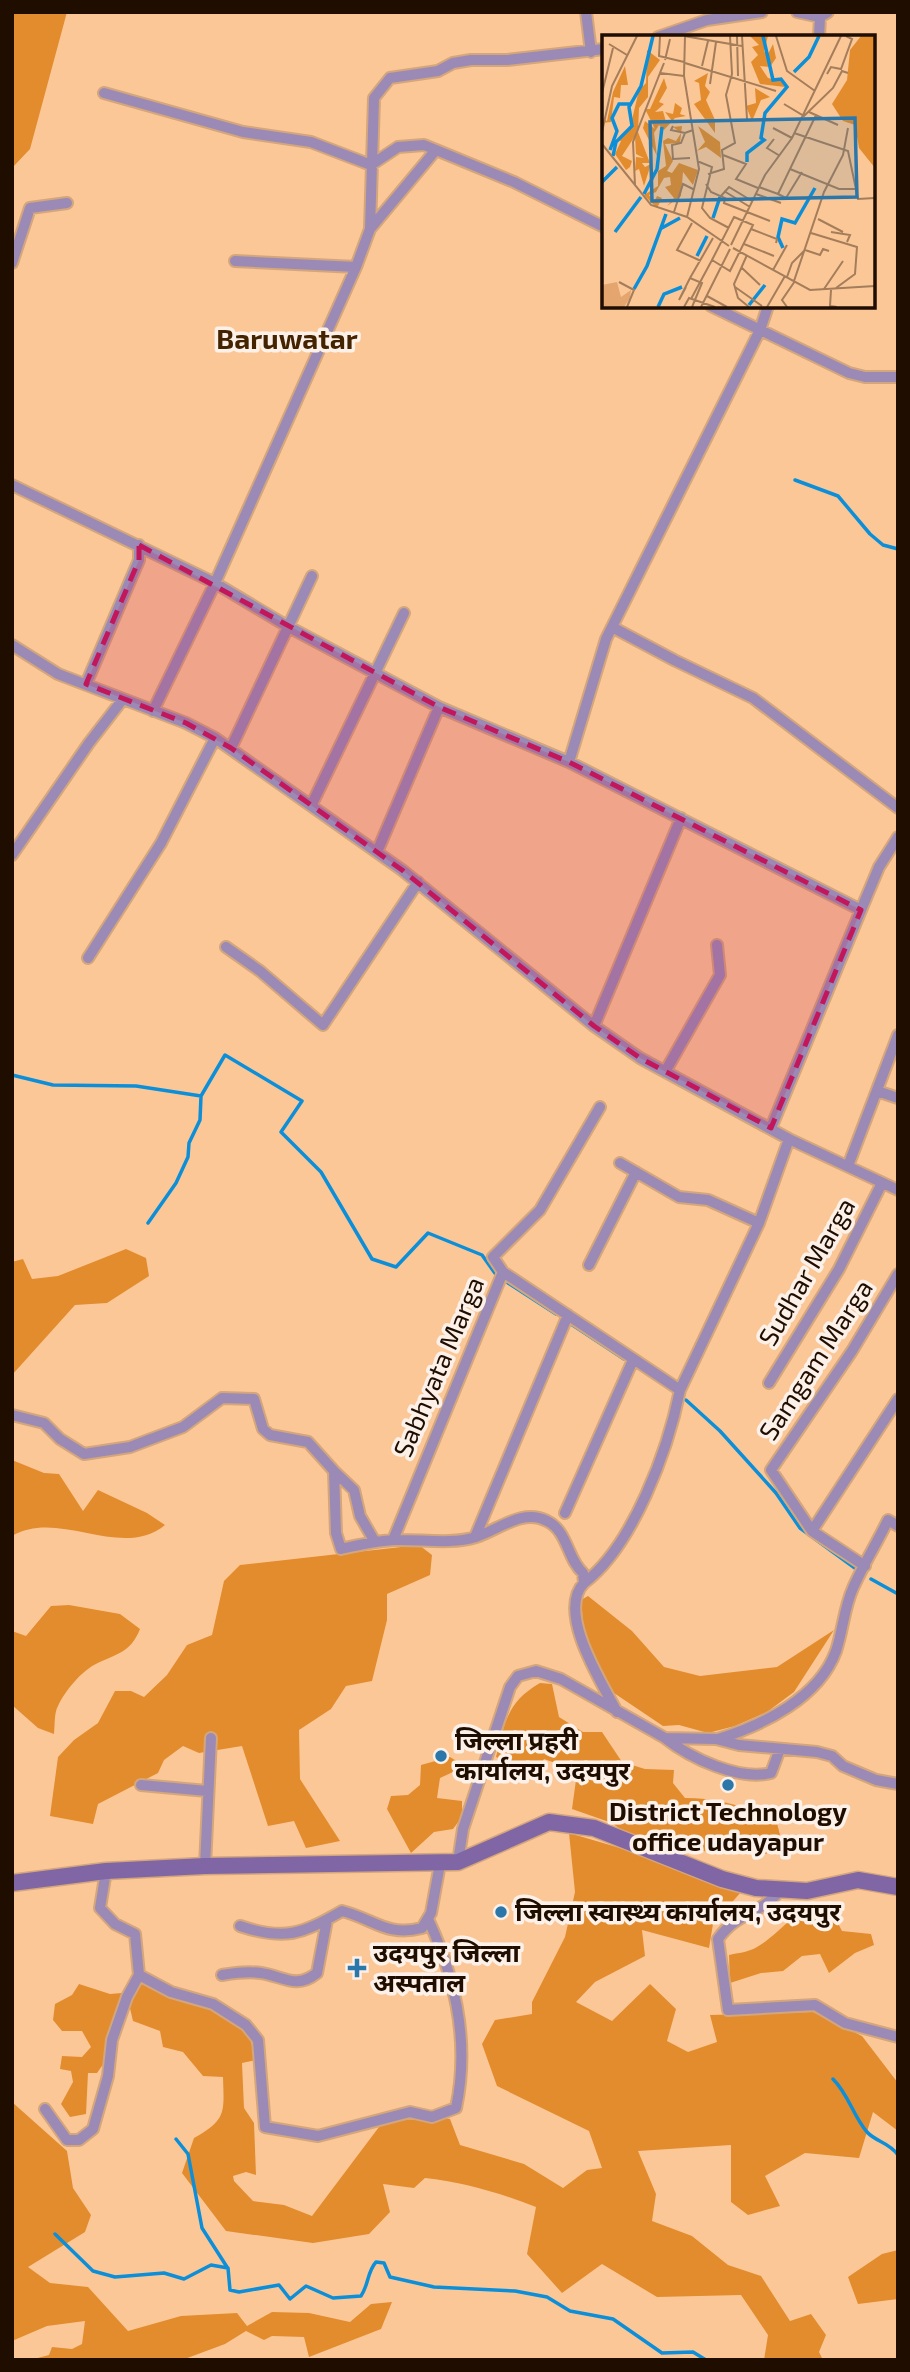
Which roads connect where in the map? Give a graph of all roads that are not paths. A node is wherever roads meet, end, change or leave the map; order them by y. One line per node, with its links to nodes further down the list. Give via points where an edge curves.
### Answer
1 (586, 12): 8 (street)
2 (762, 12): 5 (street, via 707,20)
3 (797, 12): 4 (street)
4 (824, 15): 6 (street)
5 (664, 35)
6 (819, 35)
7 (602, 49): 8 (street)
8 (591, 52): 11 (street, via 471,60 438,71 390,78 374,98)
9 (104, 93): 11 (street, via 243,132 311,142)
10 (435, 151): 11 (street, via 424,145 398,147); 13 (street, via 514,182); 14 (street)
11 (371, 165): 14 (street)
12 (67, 203): 16 (street, via 30,208)
13 (602, 226)
14 (370, 229): 17 (street)
15 (235, 261): 17 (street)
16 (12, 264)
17 (356, 267): 25 (street)
18 (715, 308): 20 (street)
19 (767, 308): 20 (street)
20 (760, 330): 21 (street, via 849,373); 28 (street)
21 (898, 377)
22 (13, 486): 23 (street)
23 (139, 545): 25 (street); 31 (street, via 139,560)
24 (312, 576): 27 (street)
25 (215, 583): 27 (street); 34 (street)
26 (404, 613): 30 (street)
27 (287, 626): 30 (street); 36 (street)
28 (612, 627): 37 (street); 39 (street, via 753,698)
29 (12, 645): 31 (street, via 58,674)
30 (375, 674): 33 (street); 38 (street)
31 (86, 684): 32 (street)
32 (123, 699): 34 (street); 43 (street)
33 (439, 707): 37 (street); 42 (street)
34 (153, 711): 35 (street)
35 (215, 738): 36 (street); 48 (street, via 161,843)
36 (230, 748): 38 (street)
37 (569, 762): 40 (street)
38 (312, 804): 42 (street)
39 (898, 808)
40 (681, 818): 45 (street); 49 (street)
41 (898, 837): 45 (street, via 879,867)
42 (377, 852): 44 (street)
43 (12, 855)
44 (418, 882): 47 (street, via 323,1024); 49 (street)
45 (862, 909): 55 (street)
46 (717, 945): 51 (street, via 720,975)
47 (226, 947)
48 (88, 958)
49 (594, 1026): 51 (street)
50 (898, 1035): 52 (street)
51 (665, 1072): 55 (street)
52 (877, 1091): 53 (street); 58 (street)
53 (898, 1097)
54 (600, 1107): 64 (street, via 540,1210 493,1257)
55 (771, 1128): 56 (street)
56 (789, 1139): 58 (street); 62 (street)
57 (620, 1163): 59 (street)
58 (848, 1166): 60 (street)
59 (636, 1172): 62 (street, via 679,1196 708,1200); 63 (street)
60 (882, 1183): 61 (street); 68 (street, Sudhar Marga, via 839,1269)
61 (898, 1190)
62 (759, 1223): 69 (street)
63 (589, 1265)
64 (503, 1272): 66 (street, Sabhyata Marga); 77 (street, Sabhyata Marga)
65 (898, 1274): 75 (street, Samgam Marga, via 771,1469)
66 (568, 1315): 67 (street, Sabhyata Marga); 76 (street)
67 (633, 1360): 69 (street, Sabhyata Marga); 73 (street)
68 (769, 1382)
69 (680, 1390): 80 (street, via 672,1429 623,1541 600,1571)
70 (898, 1398): 75 (street)
71 (12, 1415): 72 (street, via 44,1423 84,1454 130,1447 183,1427 222,1398 254,1399 262,1429 270,1435 308,1442)
72 (334, 1471): 78 (street, via 354,1490 360,1516); 78 (street, via 336,1533 341,1549)
73 (565, 1513)
74 (898, 1526): 79 (street, via 888,1520)
75 (812, 1531): 79 (street)
76 (475, 1537): 77 (street); 80 (street, via 532,1516 547,1521 558,1529)
77 (393, 1540): 78 (street)
78 (375, 1542)
79 (865, 1566): 84 (street, via 852,1588 835,1654 815,1685 783,1710 741,1732)
80 (584, 1583): 81 (street, via 577,1590 575,1604 580,1639)
81 (617, 1712): 83 (street); 89 (street, via 561,1679 536,1671 518,1676 500,1711 463,1829)
82 (211, 1738): 88 (street)
83 (665, 1738): 84 (street); 85 (street, via 703,1762 758,1776 771,1773)
84 (716, 1739): 85 (street)
85 (780, 1749): 86 (street, via 832,1756 843,1766 876,1780)
86 (898, 1784)
87 (141, 1785): 88 (street)
88 (207, 1791): 91 (street)
89 (458, 1863): 90 (main road); 95 (main road, via 549,1822 573,1824 594,1828 722,1879)
90 (440, 1864): 91 (main road); 96 (street)
91 (205, 1866): 92 (main road)
92 (106, 1871): 93 (main road); 99 (street, via 100,1908 115,1924 135,1934)
93 (12, 1883)
94 (898, 1887): 95 (main road, via 858,1880 807,1891)
95 (780, 1891): 101 (street, via 767,1905 730,1922 718,1940 728,2010 815,2005 845,2023)
96 (428, 1919): 97 (street, via 422,1928 403,1933 342,1911); 99 (street, via 452,1980 464,2073 456,2108 432,2117 410,2112 318,2136 265,2127 258,2040 246,2025 213,2004 171,1992)
97 (327, 1920): 98 (street, via 299,1933 270,1936); 100 (street, via 317,1973 307,1981 289,1983 263,1973)
98 (240, 1926)
99 (139, 1975): 102 (street, via 112,2040 93,2129 79,2140 67,2140)
100 (222, 1975)
101 (898, 2037)
102 (45, 2109)

